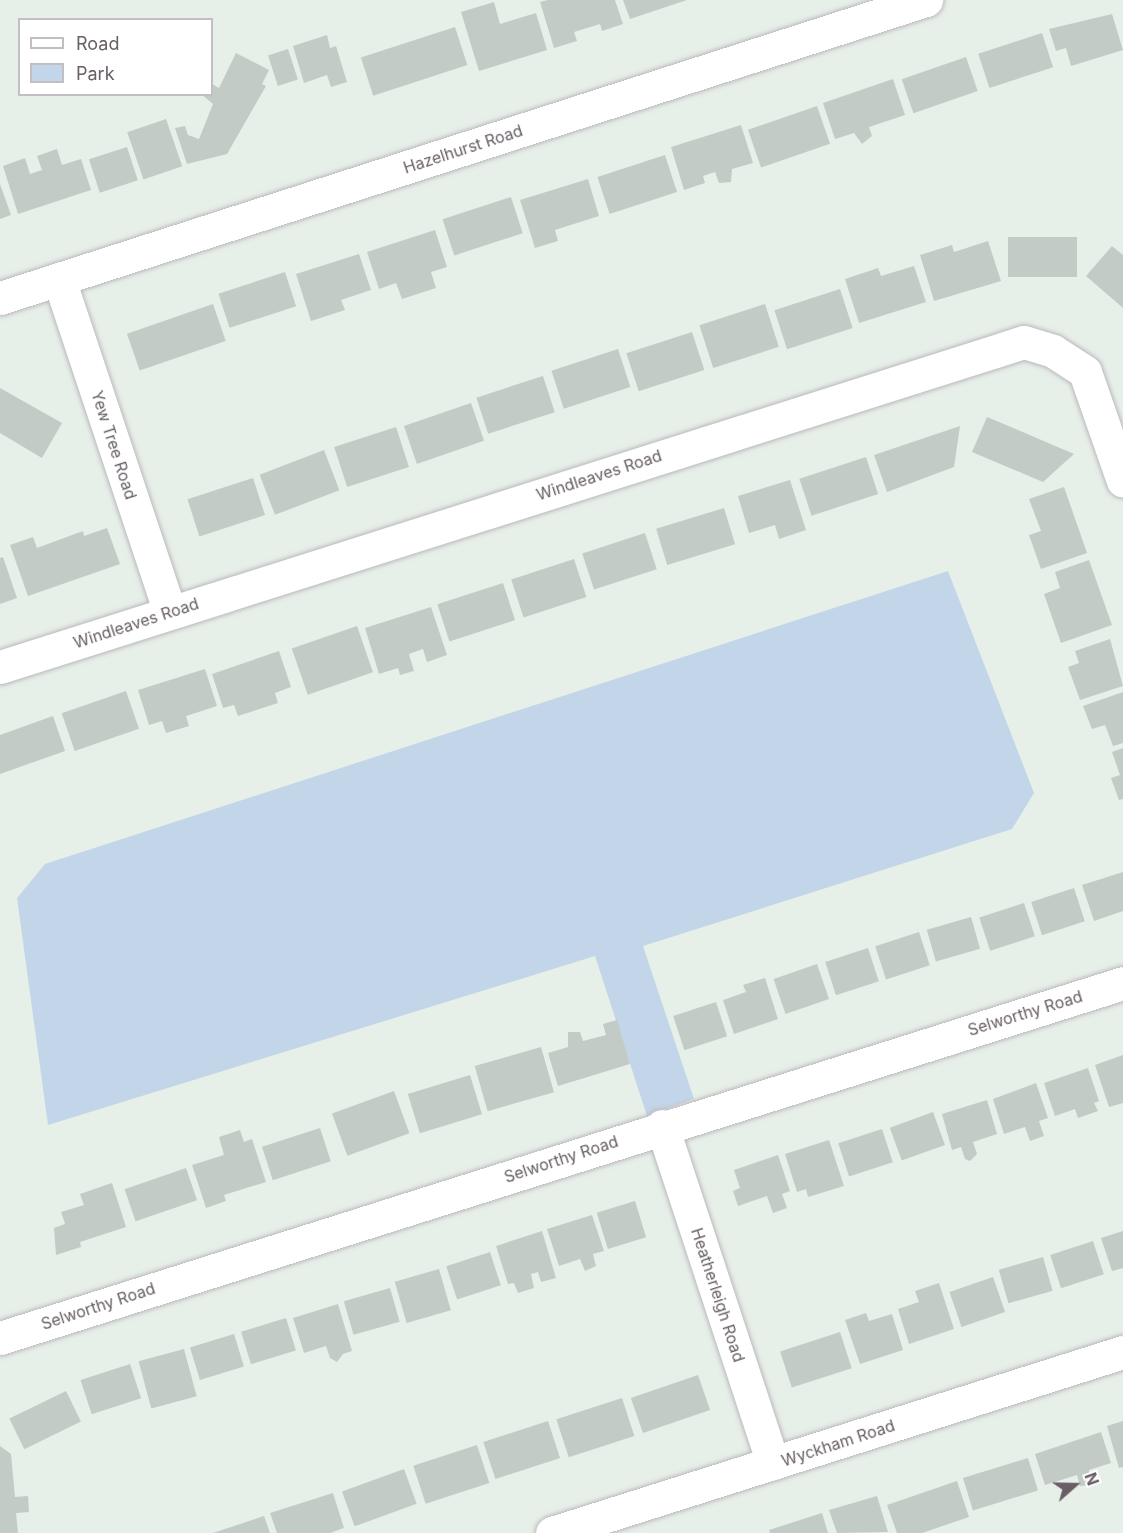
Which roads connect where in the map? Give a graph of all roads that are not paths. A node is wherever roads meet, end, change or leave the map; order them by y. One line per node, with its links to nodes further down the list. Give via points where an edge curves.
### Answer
1 (926, 0): 2 (street, Hazelhurst Road)
2 (58, 279): 3 (street, Hazelhurst Road); 5 (street, Yew Tree Road)
3 (0, 298)
4 (1123, 481): 5 (street, Windleaves Road, via 1084,372 1053,351 1024,342)
5 (170, 612): 6 (street, Windleaves Road)
6 (0, 667)
7 (1123, 983): 8 (street, Selworthy Road)
8 (662, 1126): 9 (street, Selworthy Road); 11 (street, Heatherleigh Road)
9 (0, 1338)
10 (1123, 1352): 11 (street, Wyckham Road)
11 (773, 1463): 12 (street, Wyckham Road)
12 (552, 1533)

